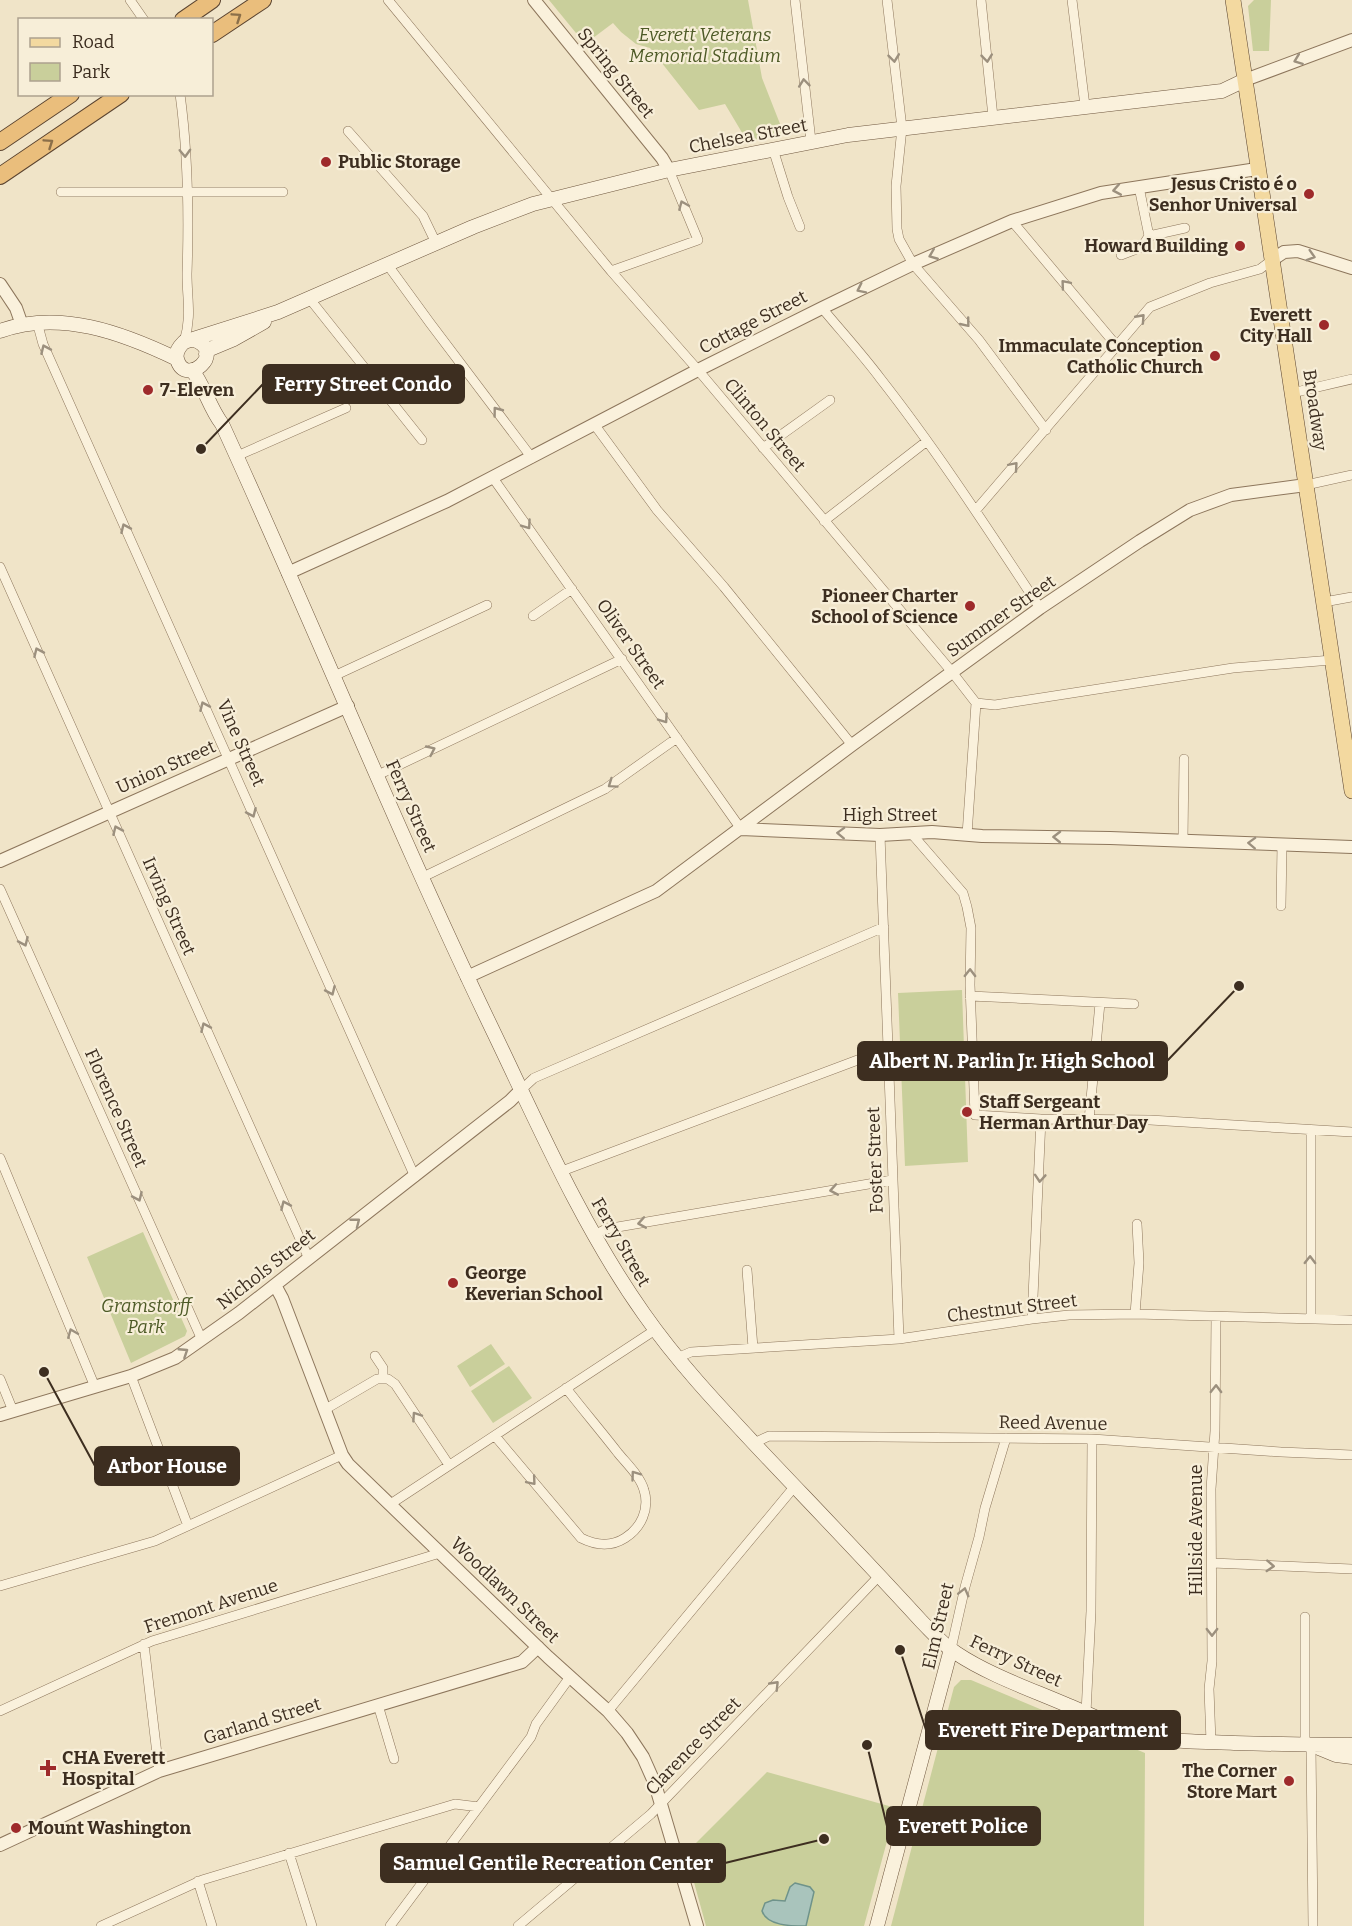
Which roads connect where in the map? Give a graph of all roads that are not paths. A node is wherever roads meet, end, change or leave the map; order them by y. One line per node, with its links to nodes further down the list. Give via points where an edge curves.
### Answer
1 (130, 0): 11 (street)
2 (212, 0): 12 (highway)
3 (263, 0): 13 (highway, one-way to 3)
4 (388, 0): 33 (street, Clinton Street)
5 (534, 0): 27 (street, Spring Street)
6 (795, 0): 23 (street, one-way to 6)
7 (888, 0): 21 (street, one-way to 21)
8 (981, 0): 20 (street, one-way to 20)
9 (1072, 0): 19 (street)
10 (1233, 0): 15 (main road, Broadway)
11 (143, 18)
12 (186, 18)
13 (213, 33)
14 (1352, 40): 15 (street, one-way to 15)
15 (1245, 80): 19 (main road, Chelsea Street, via 1222,91); 26 (main road, Broadway)
16 (68, 96): 24 (highway)
17 (118, 96): 28 (highway, one-way to 17)
18 (180, 96): 31 (street, one-way to 31)
19 (1085, 106): 20 (main road, Chelsea Street)
20 (993, 117): 21 (main road, Chelsea Street)
21 (902, 128): 23 (main road, Chelsea Street); 42 (street, via 896,186 897,229)
22 (348, 131): 38 (street, via 420,213)
23 (812, 141): 25 (main road, Chelsea Street)
24 (0, 142)
25 (773, 149): 27 (main road, Chelsea Street); 35 (street)
26 (1257, 169): 29 (street, Cottage Street); 40 (main road, Broadway)
27 (669, 170): 33 (main road, Chelsea Street); 44 (street, one-way to 27, via 698,240)
28 (0, 176)
29 (1139, 187): 34 (street, Cottage Street, one-way to 34, via 1101,193); 37 (street)
30 (61, 192): 31 (street)
31 (187, 192): 32 (street); 53 (street, via 190,321)
32 (283, 192)
33 (553, 199): 38 (main road, Chelsea Street); 44 (street, Clinton Street)
34 (1012, 221): 42 (street, Cottage Street, one-way to 42); 52 (street, one-way to 34)
35 (800, 227)
36 (1185, 228): 37 (street)
37 (1149, 236): 39 (street, via 1142,247)
38 (436, 243): 41 (main road, Chelsea Street)
39 (1121, 255)
40 (1272, 260): 43 (street, one-way to 43, via 1284,252 1298,251); 52 (street, one-way to 40, via 1150,307 1210,283 1260,269); 57 (main road, Broadway)
41 (387, 264): 46 (main road, Chelsea Street); 66 (street, one-way to 41)
42 (913, 264): 47 (street, Cottage Street, one-way to 47); 61 (street, one-way to 61, via 979,340)
43 (1352, 268)
44 (611, 270): 55 (street, Clinton Street)
45 (0, 284): 50 (street)
46 (309, 298): 48 (main road, Chelsea Street); 62 (street)
47 (822, 308): 55 (street, Cottage Street); 63 (street)
48 (278, 312): 53 (main road, Chelsea Street); 54 (main road, Chelsea Street, via 261,325 210,350)
49 (37, 322): 50 (main road); 53 (main road, via 86,326); 88 (street, Vine Street, one-way to 49, via 43,344)
50 (22, 325): 51 (main road)
51 (0, 332)
52 (1116, 345): 61 (street)
53 (183, 348): 54 (main road, via 202,345); 54 (main road, via 182,367)
54 (200, 363): 65 (main road, Ferry Street)
55 (698, 370): 60 (street, Cottage Street); 64 (street, Clinton Street)
56 (1352, 379): 57 (street)
57 (1292, 393): 69 (main road, Broadway)
58 (830, 400): 64 (street)
59 (346, 408): 65 (street)
60 (594, 424): 66 (street, Cottage Street); 87 (street, via 657,510)
61 (1046, 430): 70 (street, one-way to 61)
62 (422, 440)
63 (927, 441): 70 (street); 71 (street)
64 (763, 448): 71 (street, Clinton Street)
65 (237, 456): 73 (main road, Ferry Street)
66 (532, 458): 68 (street, Cottage Street)
67 (1352, 476): 69 (street)
68 (493, 478): 73 (street, Cottage Street); 74 (street, Oliver Street, one-way to 74)
69 (1306, 485): 76 (main road, Broadway); 78 (street, Summer Street, via 1231,495 1190,510)
70 (975, 510): 78 (street)
71 (824, 521): 82 (street, Clinton Street)
72 (0, 567): 92 (street, Irving Street, one-way to 72)
73 (288, 573): 83 (main road, Ferry Street)
74 (572, 589): 79 (street); 80 (street, Oliver Street)
75 (1352, 597): 76 (street)
76 (1324, 602): 81 (main road, Broadway)
77 (487, 605): 83 (street)
78 (1040, 608): 82 (street, Summer Street)
79 (533, 616)
80 (622, 659): 86 (street, Oliver Street, one-way to 86); 90 (street, one-way to 80)
81 (1332, 660): 84 (street, via 1233,668 995,705); 91 (main road, Broadway)
82 (952, 672): 84 (street, Clinton Street); 87 (street, Summer Street)
83 (334, 676): 85 (main road, Ferry Street)
84 (976, 703): 96 (street)
85 (348, 706): 88 (street, Union Street); 90 (main road, Ferry Street)
86 (677, 738): 93 (street, Oliver Street); 101 (street, one-way to 101, via 605,789)
87 (852, 745): 93 (street, Summer Street)
88 (228, 759): 92 (street, Union Street); 117 (street, Vine Street, one-way to 117)
89 (1184, 759): 97 (street)
90 (378, 775): 101 (main road, Ferry Street)
91 (1352, 789)
92 (109, 812): 100 (street, Union Street); 121 (street, Irving Street, one-way to 92)
93 (741, 829): 95 (street, High Street, one-way to 93); 105 (street, via 656,891)
94 (911, 833): 95 (street, High Street); 96 (street, High Street); 106 (street, one-way to 94, via 970,928 963,893)
95 (879, 835): 104 (street, Foster Street)
96 (967, 835): 97 (street, High Street, one-way to 96)
97 (1183, 841): 98 (street, High Street, one-way to 97)
98 (1282, 845): 99 (street, High Street); 103 (street)
99 (1352, 847)
100 (0, 861)
101 (423, 877): 105 (main road, Ferry Street)
102 (0, 889): 131 (street, Florence Street, one-way to 131)
103 (1281, 906)
104 (884, 927): 109 (street, Foster Street); 110 (street, via 534,1078)
105 (467, 977): 110 (main road, Ferry Street)
106 (970, 996): 107 (street); 111 (street, via 975,1115)
107 (1100, 1003): 108 (street); 112 (street)
108 (1134, 1004)
109 (887, 1049): 116 (street); 118 (street, Foster Street)
110 (521, 1090): 116 (main road, Ferry Street); 117 (street, Nichols Street)
111 (1041, 1119): 112 (street); 127 (street, one-way to 127)
112 (1089, 1120): 113 (street)
113 (1311, 1130): 114 (street); 126 (street, one-way to 113)
114 (1352, 1132)
115 (0, 1158): 138 (street, one-way to 115)
116 (562, 1171): 120 (main road, Ferry Street)
117 (415, 1177): 121 (street, Nichols Street, one-way to 117)
118 (892, 1180): 120 (street, one-way to 120, via 612,1228); 130 (street, Foster Street)
119 (1137, 1224): 124 (street)
120 (594, 1235): 129 (main road, Ferry Street)
121 (309, 1259): 123 (street, Nichols Street)
122 (747, 1270): 132 (street)
123 (275, 1285): 131 (street, Nichols Street); 140 (street, Woodlawn Street)
124 (1135, 1314): 125 (street, Chestnut Street); 127 (street, Chestnut Street)
125 (1216, 1317): 126 (street, Chestnut Street); 147 (street, Hillside Avenue, one-way to 125)
126 (1311, 1318): 128 (street, Chestnut Street)
127 (1032, 1319): 130 (street, Chestnut Street)
128 (1352, 1320)
129 (655, 1330): 134 (main road, Ferry Street); 139 (street)
130 (899, 1339): 132 (street, Chestnut Street)
131 (202, 1340): 135 (street, Nichols Street, one-way to 131, via 167,1362)
132 (753, 1348): 134 (street, Chestnut Street, via 691,1352)
133 (375, 1356): 136 (street)
134 (677, 1358): 146 (main road, Ferry Street)
135 (131, 1376): 138 (street, Nichols Street); 153 (street)
136 (383, 1378): 140 (street); 150 (street, one-way to 136, via 395,1384)
137 (0, 1379): 141 (street)
138 (95, 1387): 141 (street, Nichols Street)
139 (566, 1388): 143 (street); 143 (street, one-way to 139, via 581,1538 600,1544 613,1544 625,1538 645,1512 644,1488)
140 (324, 1410): 148 (street, Woodlawn Street)
141 (13, 1411): 142 (street, Nichols Street)
142 (0, 1414)
143 (495, 1436): 150 (street)
144 (1006, 1438): 145 (street, Reed Avenue); 146 (street, Reed Avenue, via 769,1436); 162 (street, Elm Street, one-way to 144)
145 (1092, 1439): 147 (street, Reed Avenue); 167 (street, via 1092,1611)
146 (754, 1443): 151 (main road, Ferry Street)
147 (1213, 1447): 149 (street, Reed Avenue); 155 (street, Hillside Avenue)
148 (342, 1455): 152 (street, Woodlawn Street); 153 (street)
149 (1352, 1455)
150 (448, 1465): 152 (street)
151 (795, 1486): 157 (main road, Ferry Street); 166 (street)
152 (389, 1504): 154 (street, Woodlawn Street)
153 (188, 1526): 158 (street, via 149,1543)
154 (440, 1553): 160 (street, Fremont Avenue); 161 (street, Woodlawn Street)
155 (1212, 1563): 156 (street, one-way to 156); 168 (street, Hillside Avenue, one-way to 168)
156 (1352, 1569)
157 (879, 1576): 162 (main road, Ferry Street); 174 (street, Clarence Street, one-way to 157)
158 (0, 1586)
159 (1305, 1617): 170 (street)
160 (144, 1644): 165 (street, Fremont Avenue); 173 (street)
161 (538, 1647): 163 (street, Woodlawn Street); 164 (street, Garland Street, via 522,1662)
162 (951, 1649): 167 (main road, Ferry Street, via 977,1665); 185 (main road, Elm Street)
163 (570, 1677): 166 (street, Woodlawn Street); 175 (street)
164 (378, 1705): 172 (street); 173 (street, Garland Street)
165 (0, 1711)
166 (608, 1711): 174 (street, Woodlawn Street, via 638,1749)
167 (1086, 1713): 168 (main road, Ferry Street, via 1143,1735)
168 (1211, 1742): 170 (main road, Ferry Street)
169 (1352, 1745): 170 (main road, Ferry Street)
170 (1310, 1746): 171 (main road, Ferry Street); 186 (street)
171 (1352, 1757)
172 (394, 1759)
173 (159, 1771): 176 (street, Garland Street)
174 (661, 1802): 183 (street, Clarence Street); 184 (street, Woodlawn Street)
175 (479, 1807): 177 (street, via 457,1803); 182 (street)
176 (0, 1845)
177 (289, 1853): 178 (street); 181 (street)
178 (198, 1881): 179 (street); 180 (street)
179 (107, 1925)
180 (212, 1926)
181 (312, 1926)
182 (390, 1926)
183 (518, 1926)
184 (697, 1926)
185 (877, 1926)
186 (1313, 1926)

